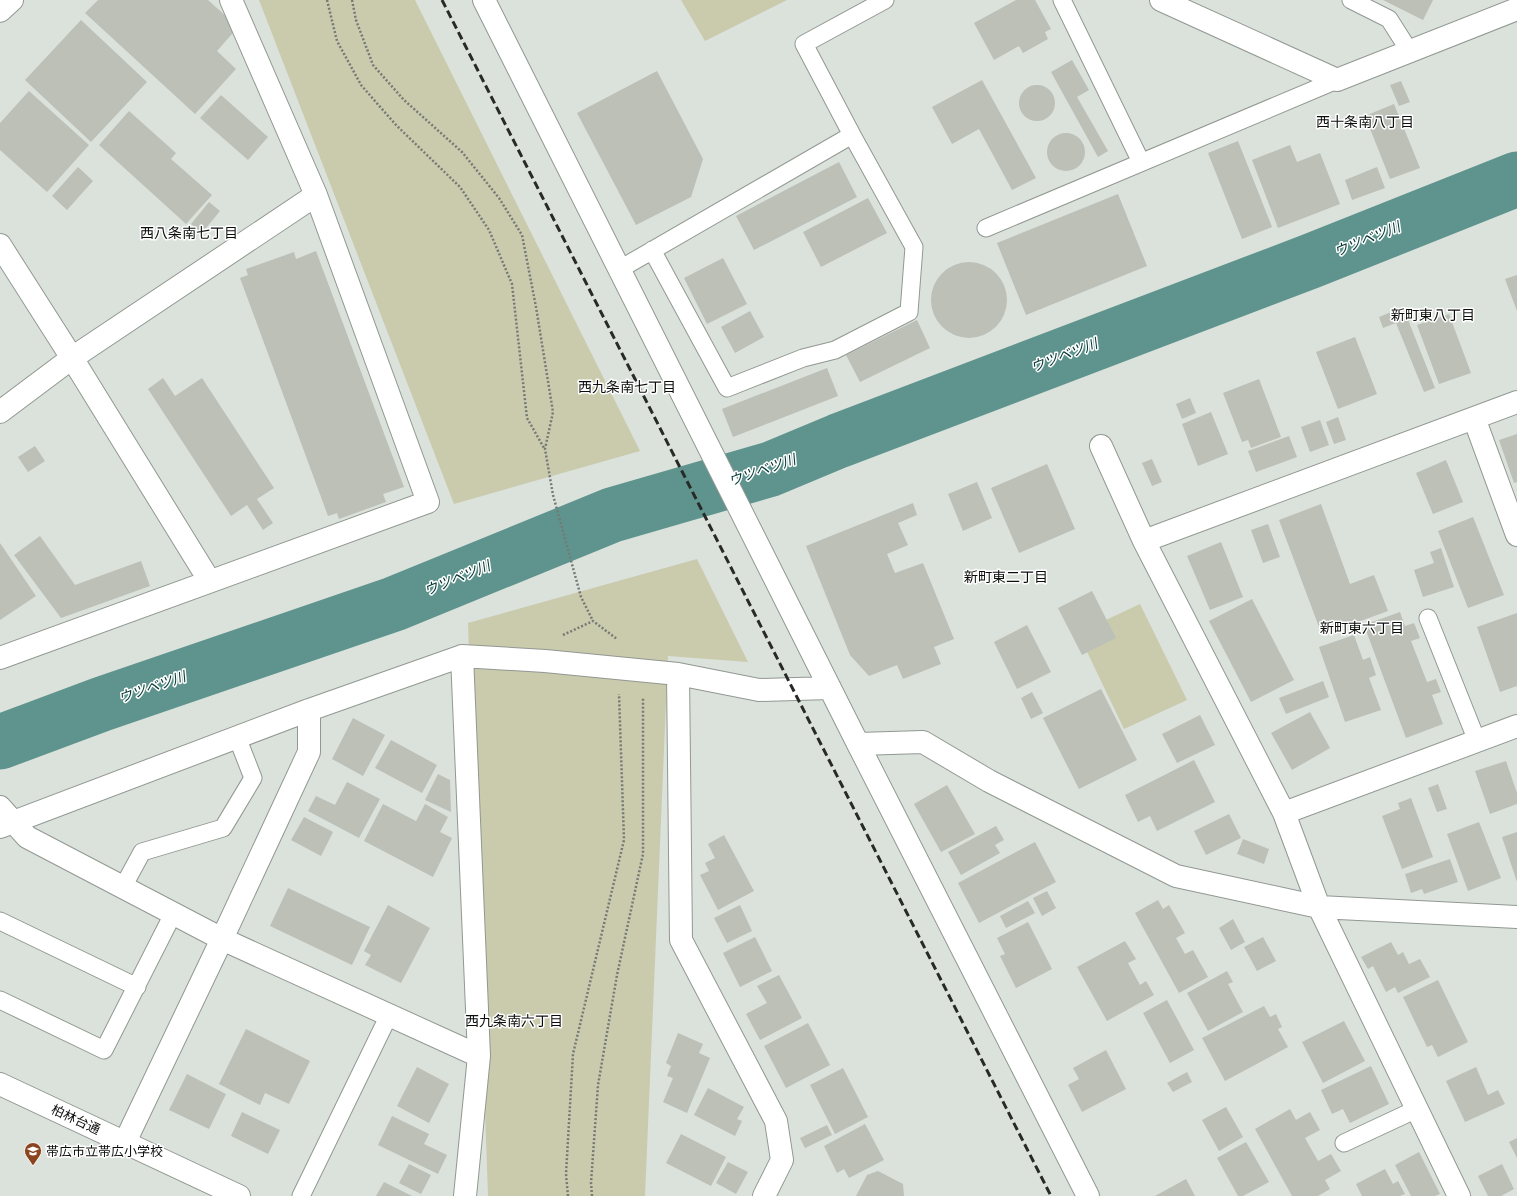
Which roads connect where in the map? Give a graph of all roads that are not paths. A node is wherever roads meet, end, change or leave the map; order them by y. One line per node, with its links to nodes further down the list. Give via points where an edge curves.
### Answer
1 (12, 0): 9 (street)
2 (231, 0): 14 (street)
3 (484, 0): 18 (street)
4 (885, 0): 12 (lane, via 804,44)
5 (1062, 0): 13 (lane)
6 (1351, 0): 10 (lane, via 1389,19)
7 (1172, 2): 11 (street)
8 (1517, 9): 10 (street)
9 (0, 11)
10 (1410, 52): 11 (street)
11 (1337, 80): 13 (lane)
12 (852, 135): 17 (lane); 17 (lane, via 914,247 909,312 835,350 803,358 727,388)
13 (1141, 162): 15 (lane)
14 (316, 195): 19 (street); 26 (street, via 428,502)
15 (986, 228)
16 (0, 244): 19 (street)
17 (652, 250): 18 (lane)
18 (620, 268): 31 (street)
19 (72, 358): 21 (street); 26 (street)
20 (1517, 402): 22 (street)
21 (0, 412)
22 (1474, 418): 24 (street); 25 (street)
23 (1101, 446): 25 (street)
24 (1517, 535)
25 (1144, 541): 37 (street)
26 (209, 580): 29 (street)
27 (1428, 618): 35 (lane)
28 (462, 656): 30 (street); 32 (street); 48 (street)
29 (0, 658)
30 (678, 674): 31 (street, via 759,690); 53 (street, via 681,940 776,1121 782,1160)
31 (830, 688): 36 (street)
32 (309, 710): 34 (street); 44 (street, via 309,752)
33 (1517, 726): 35 (street)
34 (237, 737): 38 (street); 39 (lane, via 253,778 222,828 142,852)
35 (1477, 741): 37 (street)
36 (858, 744): 40 (street, via 923,742 989,781 1176,876); 57 (street)
37 (1284, 813): 40 (street)
38 (4, 819): 39 (street, via 27,837)
39 (123, 887): 41 (street)
40 (1319, 907): 42 (street); 50 (street)
41 (174, 914): 44 (street); 45 (lane)
42 (1517, 918)
43 (0, 921): 45 (lane)
44 (222, 939): 47 (street); 51 (street)
45 (137, 987): 46 (lane, via 104,1050)
46 (0, 1000)
47 (389, 1015): 48 (street); 55 (lane)
48 (479, 1056): 56 (street)
49 (0, 1084): 51 (street, 柏林台通)
50 (1416, 1109): 52 (lane); 58 (street)
51 (125, 1142): 54 (street, 柏林台通)
52 (1344, 1143)
53 (768, 1195)
54 (239, 1196)
55 (301, 1196)
56 (465, 1196)
57 (1088, 1196)
58 (1458, 1196)

